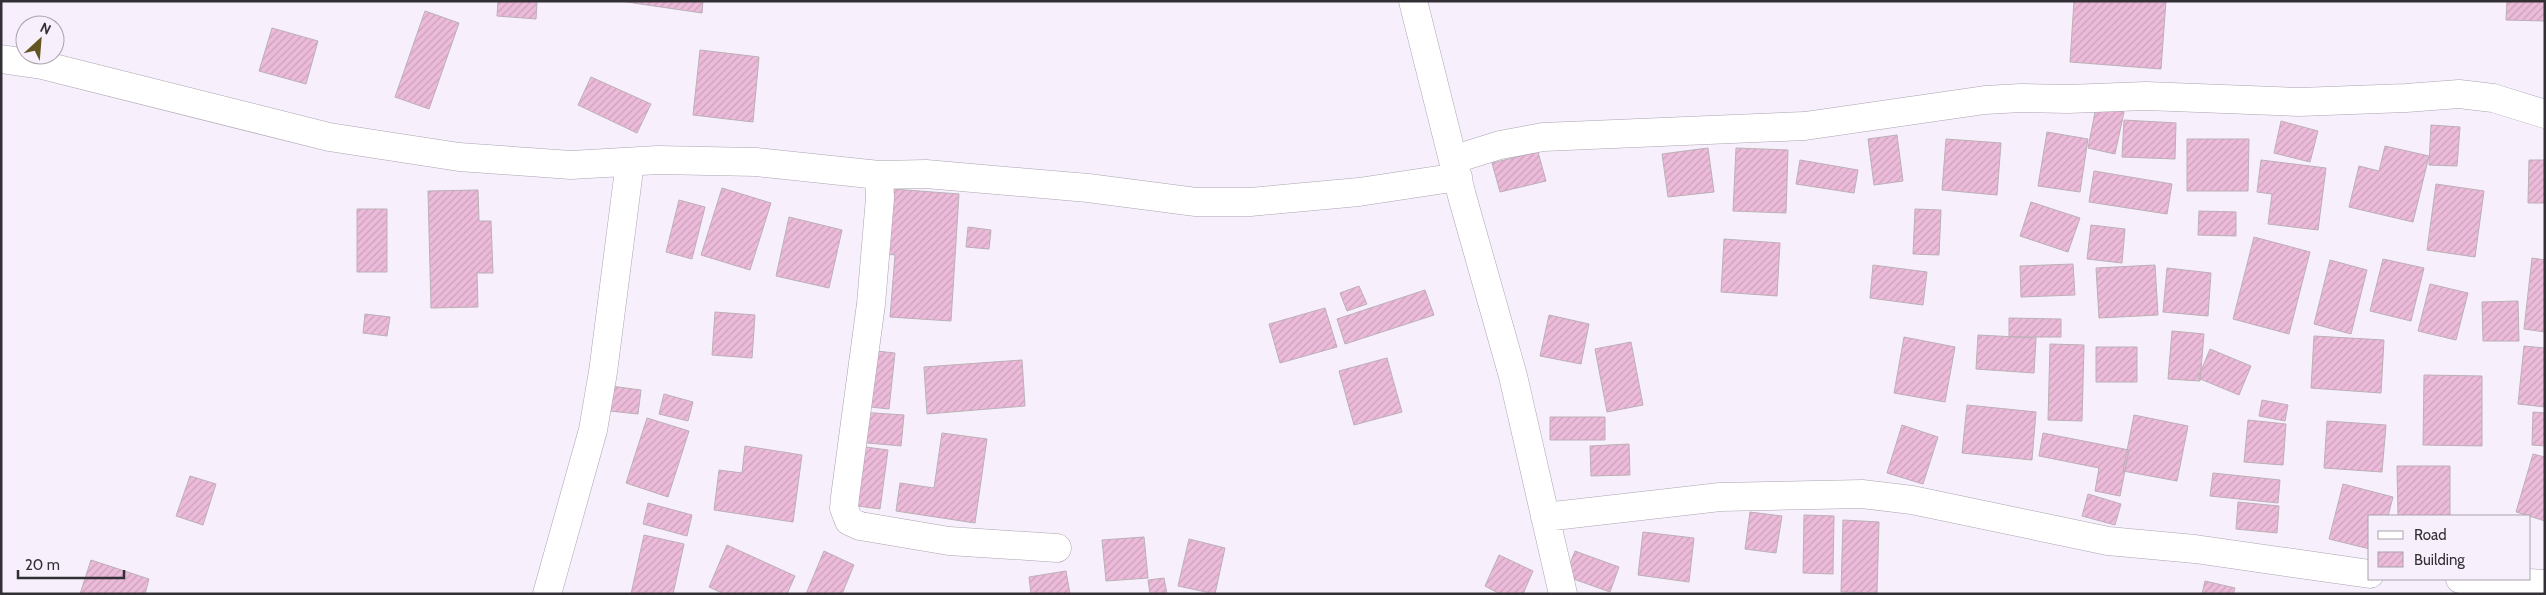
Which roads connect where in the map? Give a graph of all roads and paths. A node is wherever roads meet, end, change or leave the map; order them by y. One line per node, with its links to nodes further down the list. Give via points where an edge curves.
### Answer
1 (1413, 1): 5 (street)
2 (1, 59): 4 (street, via 42,66 328,137 459,156 571,165)
3 (2545, 114): 5 (street, via 2493,98 2459,94 2300,102 2146,96 2068,100 2021,98 1985,100 1805,126 1542,137 1500,145)
4 (630, 162): 6 (street, via 756,162); 12 (street, via 593,430)
5 (1457, 168): 6 (street, via 1349,193 1250,202 1196,202 1088,188 926,174); 7 (street, via 1513,376)
6 (879, 175): 8 (street, via 871,304 844,508 849,521 860,526 949,541)
7 (1545, 517): 9 (street, via 1720,497 1862,494 1912,500 2108,541 2195,549); 13 (street)
8 (1057, 548)
9 (2368, 574)
10 (2477, 580): 11 (street)
11 (2545, 584)
12 (547, 594)
13 (1563, 594)

